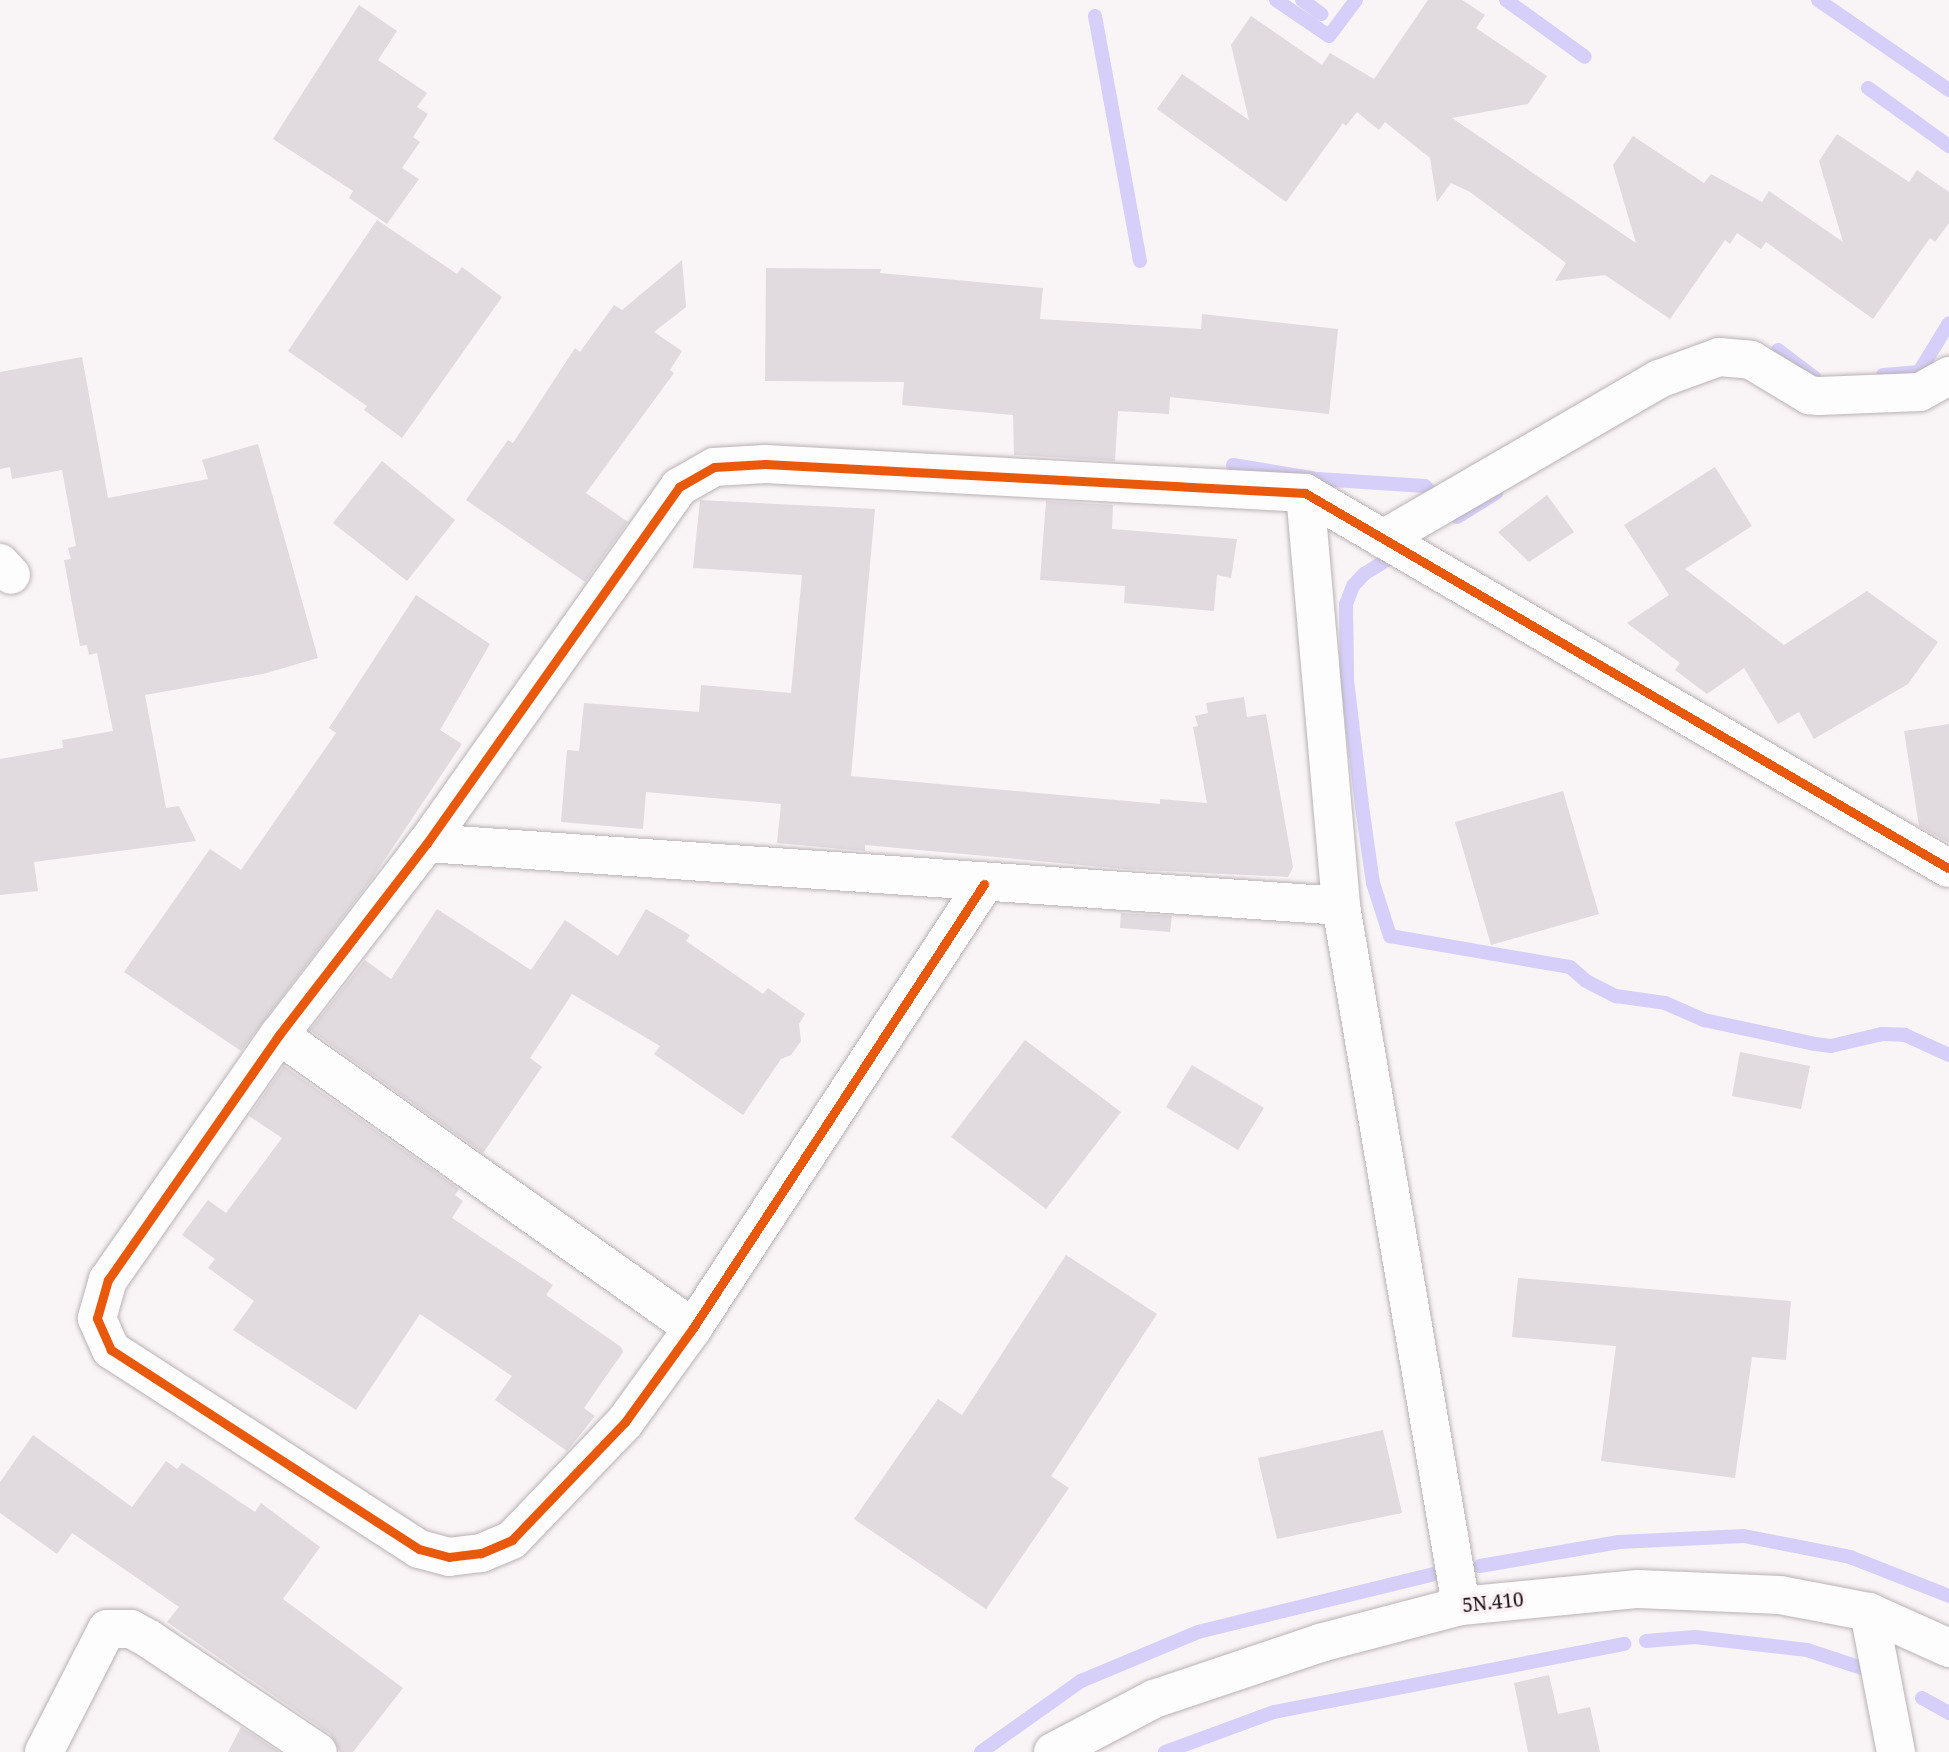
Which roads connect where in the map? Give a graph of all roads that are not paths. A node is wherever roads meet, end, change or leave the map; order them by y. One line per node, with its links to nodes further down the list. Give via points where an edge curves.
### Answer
1 (1949, 376): 3 (street, via 1920,392 1819,396 1751,360 1719,357 1659,379)
2 (1305, 493): 3 (street); 4 (street, via 765,464 715,467 679,486); 7 (street)
3 (1383, 539): 5 (street)
4 (427, 843): 6 (street); 8 (street)
5 (1948, 868)
6 (984, 884): 7 (street); 9 (street)
7 (1340, 906): 10 (street)
8 (279, 1035): 9 (street); 9 (street, via 108,1280 97,1318 111,1350 419,1549 449,1557 481,1553 512,1540 625,1422)
9 (693, 1328)
10 (1461, 1606): 11 (street, 5N.410, via 1638,1589 1780,1595); 17 (street, 5N.410, via 1320,1643 1154,1699)
11 (1869, 1612): 12 (street, 5N.410); 18 (street)
12 (1910, 1630): 13 (street, 5N.410); 14 (street)
13 (1949, 1648)
14 (1949, 1661)
15 (44, 1752): 16 (street, via 107,1629 131,1629 149,1639)
16 (318, 1752)
17 (1053, 1752)
18 (1896, 1752)

